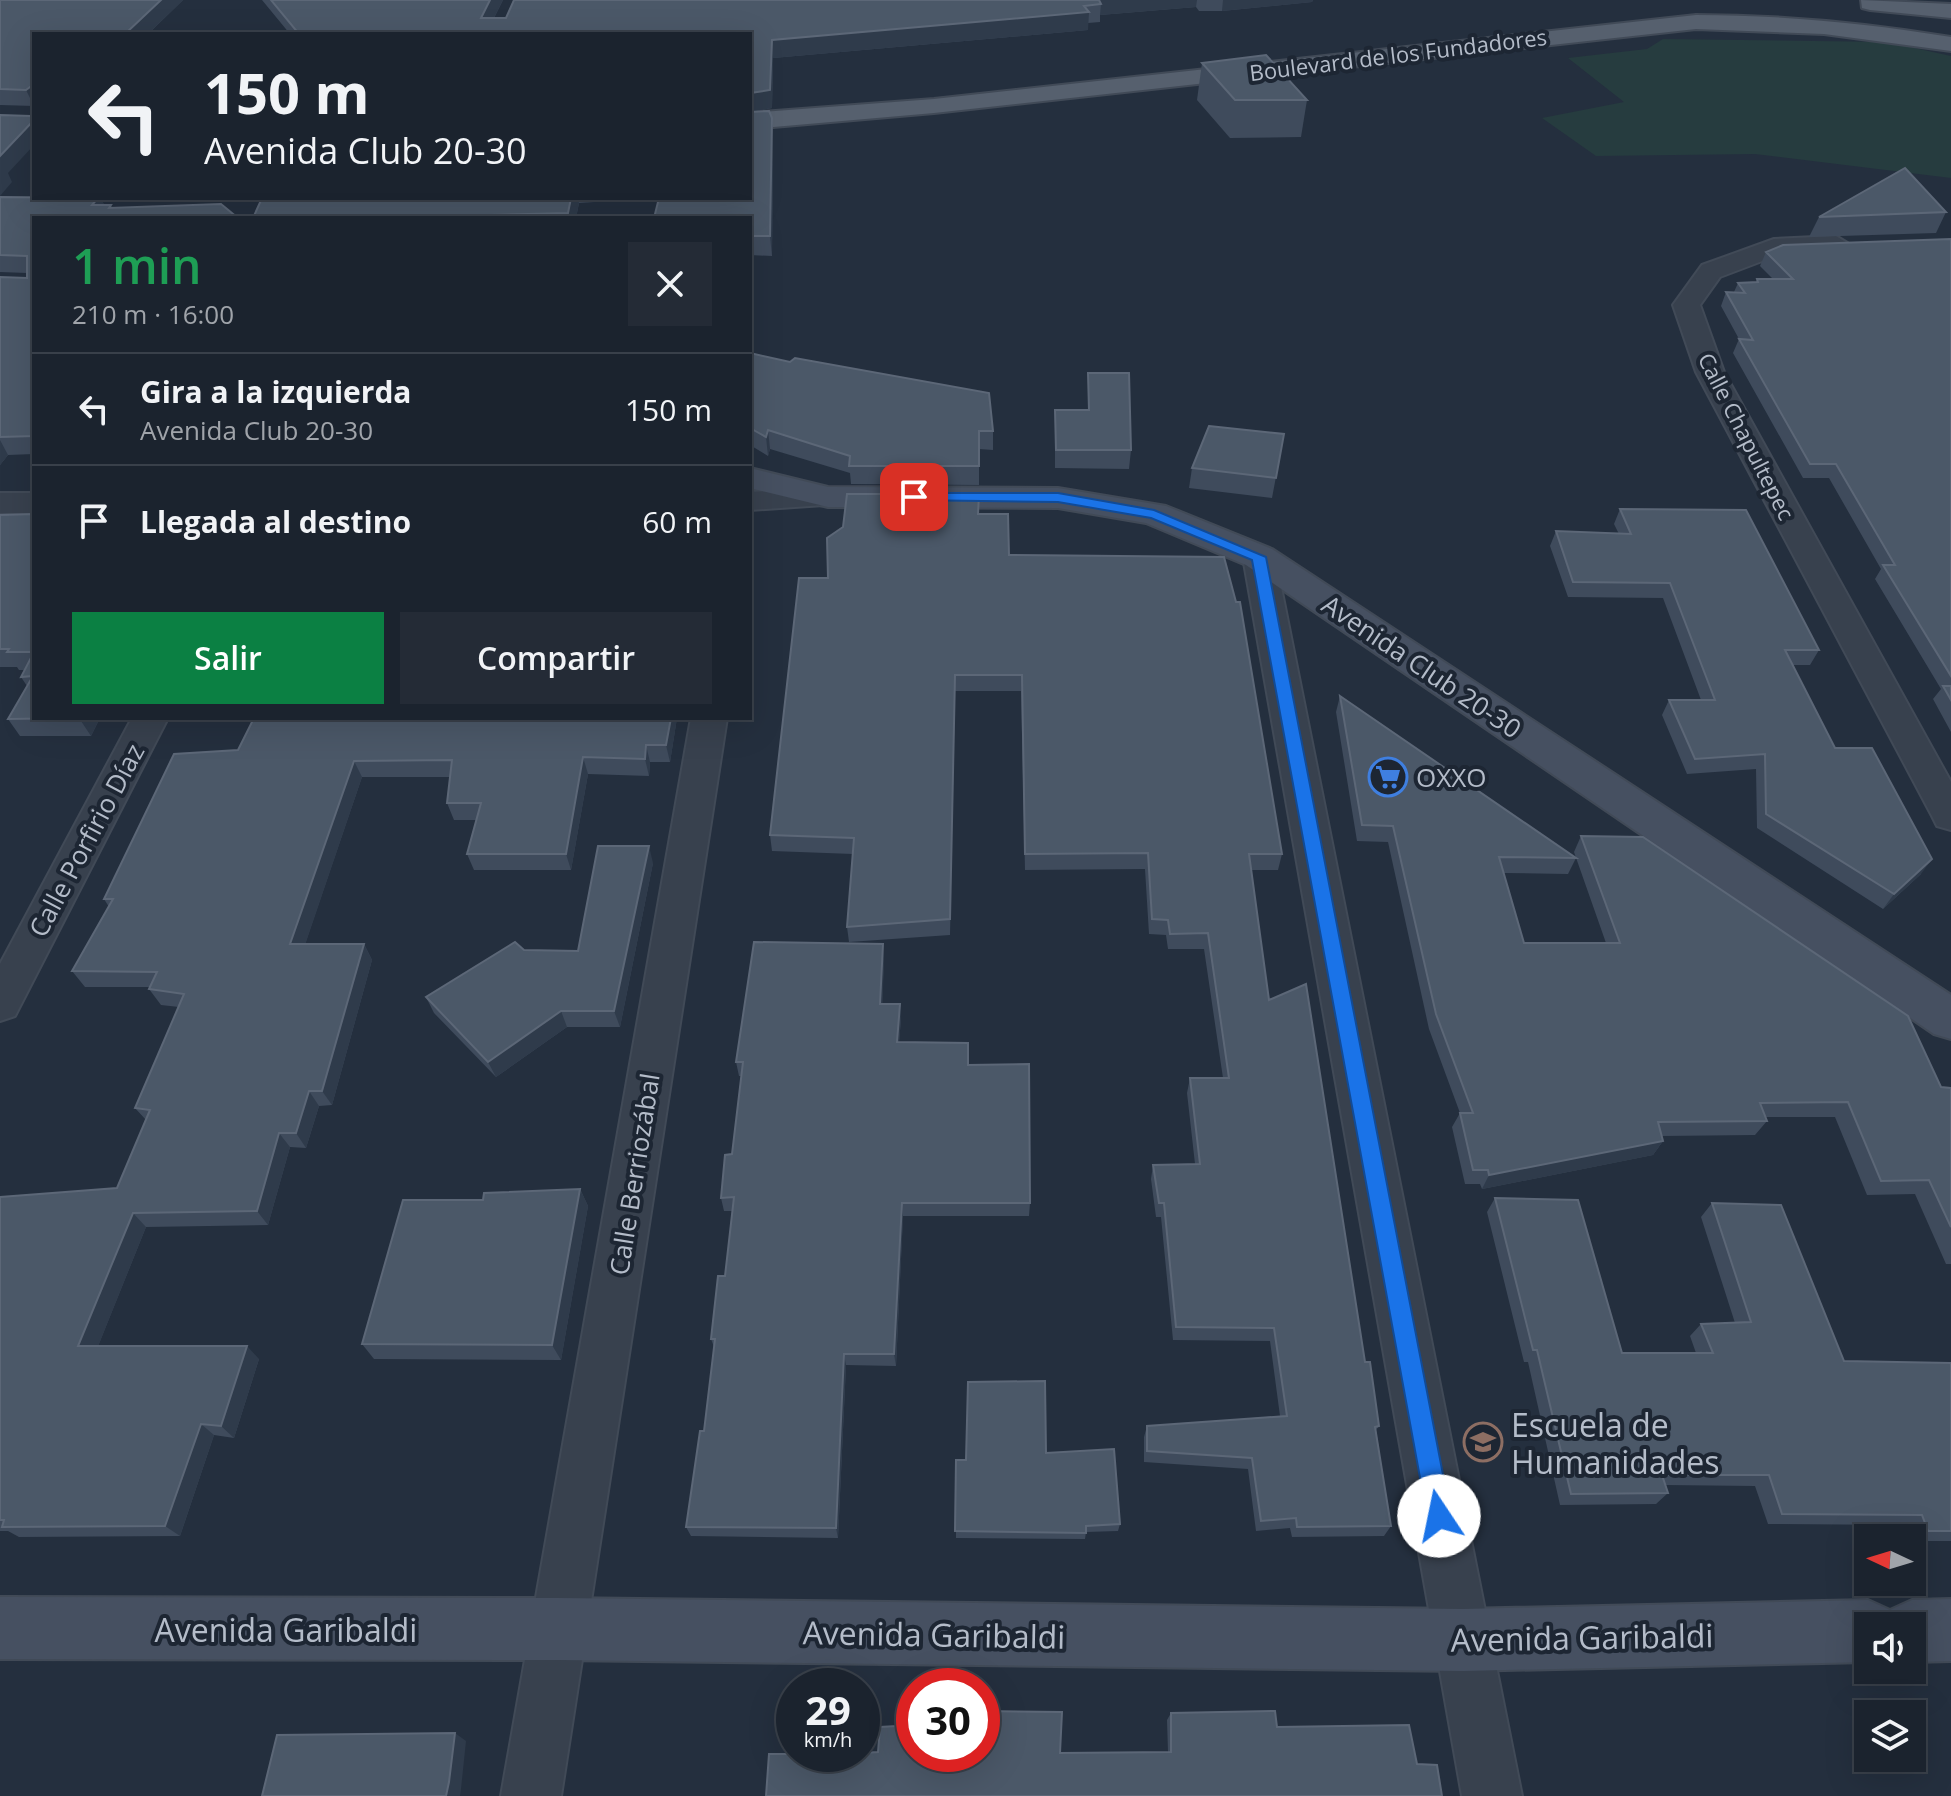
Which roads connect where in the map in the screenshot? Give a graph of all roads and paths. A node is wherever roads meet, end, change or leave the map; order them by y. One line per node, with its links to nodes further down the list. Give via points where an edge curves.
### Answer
1 (1840, 0): 2 (main road)
2 (1951, 11)
3 (1951, 44): 4 (main road, Boulevard de los Fundadores, via 1787,22 1680,23 934,106)
4 (752, 121)
5 (1862, 243): 14 (street, Calle Chapultepec, via 1774,247 1711,271 1686,305 1710,372)
6 (752, 478): 7 (main road, Avenida Club 20-30)
7 (828, 497): 8 (street); 11 (main road, Avenida Club 20-30, via 1058,498 1154,514)
8 (752, 501)
9 (0, 503): 10 (street)
10 (32, 503)
11 (1259, 557): 16 (main road, Avenida Club 20-30); 22 (street)
12 (149, 720): 15 (street, Calle Porfirio Díaz)
13 (709, 720): 18 (street, Calle Berriozábal)
14 (1951, 816)
15 (0, 1004)
16 (1951, 1020)
17 (0, 1628): 18 (main road, Avenida Garibaldi)
18 (559, 1629): 22 (main road, Avenida Garibaldi); 23 (street, Calle Berriozábal)
19 (1951, 1630): 21 (main road)
20 (1854, 1631): 22 (main road, Avenida Garibaldi)
21 (1926, 1631)
22 (1463, 1640): 24 (street)
23 (531, 1796)
24 (1492, 1796)

